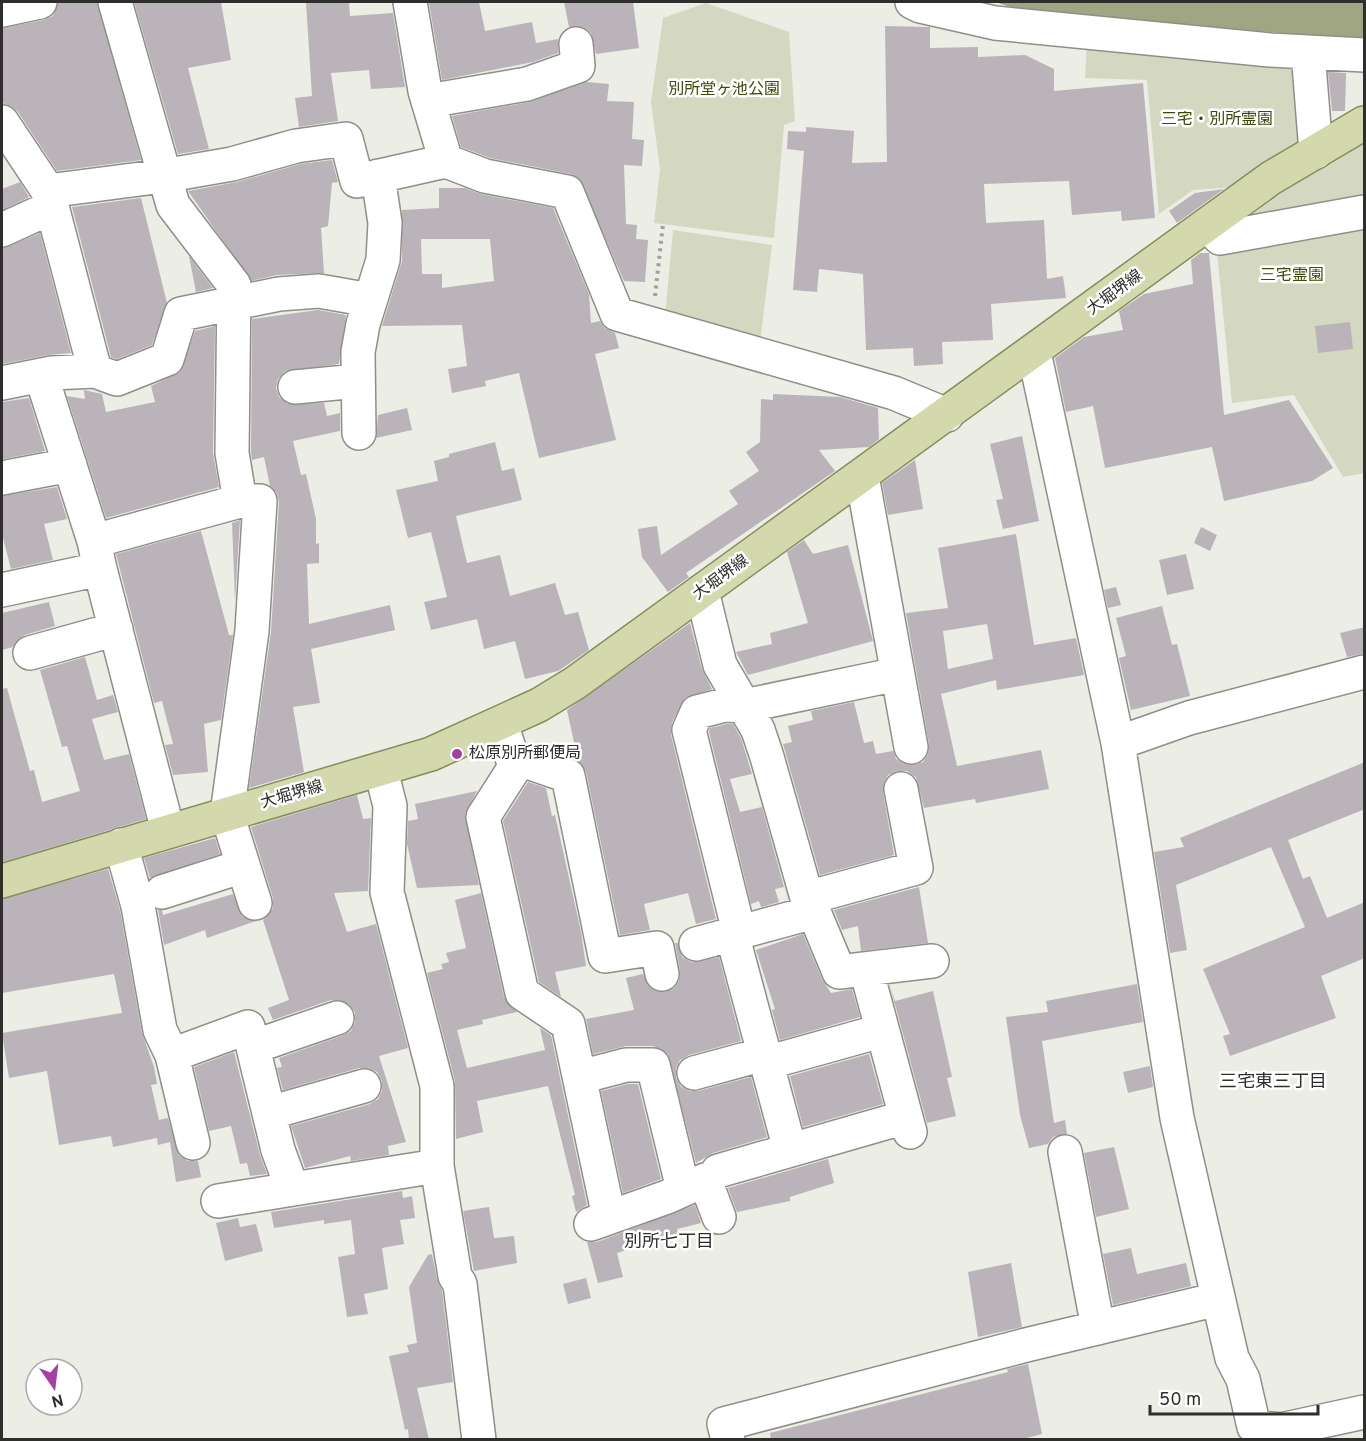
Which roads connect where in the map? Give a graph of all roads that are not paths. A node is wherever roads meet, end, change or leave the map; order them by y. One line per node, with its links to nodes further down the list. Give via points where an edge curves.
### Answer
1 (40, 2): 5 (street)
2 (115, 2): 14 (street)
3 (410, 2): 9 (street)
4 (912, 2): 7 (street, via 995,23)
5 (2, 10)
6 (576, 44): 9 (street, via 578,66 527,84)
7 (1308, 52): 8 (street); 12 (street)
8 (1365, 55)
9 (428, 101): 13 (street)
10 (2, 122): 16 (street)
11 (1365, 123): 12 (main road, 大堀堺線)
12 (1316, 152): 18 (main road, 大堀堺線, via 1271,178)
13 (446, 161): 15 (street); 28 (street, via 485,176 567,192 617,314 894,393)
14 (163, 176): 15 (street, via 232,164 296,146 346,139 357,181); 16 (street); 21 (street, via 173,205 234,285)
15 (378, 176): 20 (street, via 385,222 383,250)
16 (50, 199): 19 (street); 23 (street)
17 (1365, 212): 18 (street, via 1220,238)
18 (1207, 225): 22 (main road, 大堀堺線)
19 (2, 230)
20 (370, 300): 21 (street, via 319,291); 25 (street, via 358,352)
21 (236, 302): 23 (street, via 181,314 168,359 117,379); 33 (street, via 232,453)
22 (1034, 352): 28 (main road, 大堀堺線); 43 (street)
23 (95, 371): 24 (street)
24 (41, 375): 26 (street); 30 (street)
25 (357, 381): 27 (street); 29 (street)
26 (2, 383)
27 (295, 387)
28 (947, 415): 31 (main road, 大堀堺線)
29 (359, 433)
30 (70, 465): 32 (street); 34 (street)
31 (862, 476): 36 (main road, 大堀堺線); 44 (street)
32 (2, 478)
33 (240, 501): 34 (street); 48 (street, via 260,501 252,631)
34 (97, 555): 35 (street); 37 (street)
35 (2, 590)
36 (702, 591): 41 (street, via 720,665); 42 (main road, 大堀堺線, via 575,683)
37 (116, 630): 38 (street); 49 (street)
38 (30, 653)
39 (1365, 672): 43 (street, via 1189,718)
40 (883, 677): 41 (street)
41 (744, 706): 55 (street, via 767,757); 56 (street, via 725,705 697,712 689,730)
42 (501, 723): 45 (street); 46 (main road, 大堀堺線, via 459,744)
43 (1118, 743): 79 (street, via 1177,1118)
44 (911, 747)
45 (513, 757): 60 (street, via 568,776 605,956 657,948); 67 (street, via 515,767 483,817 522,993 568,1024)
46 (381, 770): 48 (main road, 大堀堺線); 73 (street, via 390,806 387,891 436,1086)
47 (901, 789): 55 (street, via 916,868)
48 (227, 814): 49 (main road, 大堀堺線); 51 (street)
49 (168, 831): 50 (main road, 大堀堺線)
50 (121, 845): 52 (main road, 大堀堺線); 64 (street, via 138,906 160,1030)
51 (243, 866): 53 (street); 54 (street)
52 (2, 880)
53 (162, 892)
54 (255, 903)
55 (810, 905): 56 (street); 59 (street, via 839,972)
56 (735, 933): 57 (street); 65 (street)
57 (696, 944)
58 (932, 961): 59 (street)
59 (866, 969): 71 (street, via 901,1127)
60 (662, 974)
61 (337, 1018): 63 (street)
62 (870, 1034): 65 (street)
63 (253, 1047): 64 (street, via 248,1027); 69 (street)
64 (172, 1054): 70 (street)
65 (765, 1058): 66 (street); 71 (street)
66 (694, 1073)
67 (580, 1077): 76 (street, via 626,1065 653,1065); 76 (street, via 600,1220)
68 (364, 1086): 69 (street)
69 (269, 1113): 75 (street)
70 (193, 1143)
71 (790, 1150): 74 (street)
72 (1065, 1152): 80 (street)
73 (437, 1166): 75 (street); 82 (street, via 455,1276 460,1284)
74 (718, 1171)
75 (292, 1188): 77 (street)
76 (683, 1189): 78 (street, via 705,1180)
77 (218, 1201)
78 (719, 1217)
79 (1218, 1299): 80 (street); 81 (street, via 1254,1427 1281,1430)
80 (1098, 1328): 83 (street, via 724,1425)
81 (1365, 1412)
82 (479, 1440)
83 (728, 1440)

